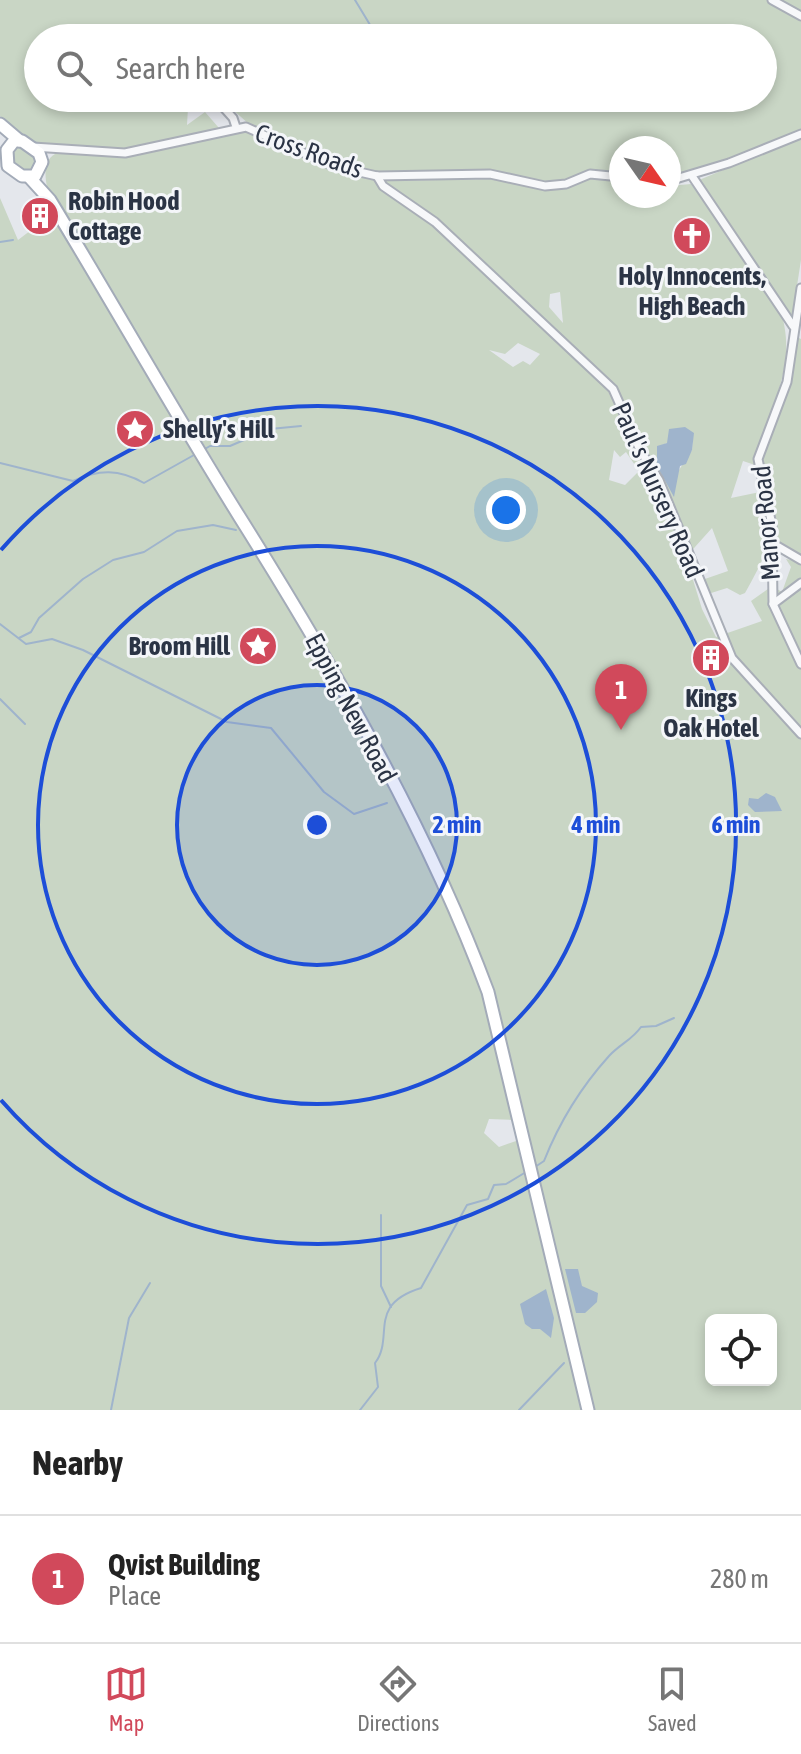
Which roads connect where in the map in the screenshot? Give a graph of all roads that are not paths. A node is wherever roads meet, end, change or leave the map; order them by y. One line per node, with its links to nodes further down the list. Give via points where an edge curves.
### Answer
1 (772, 0): 2 (street)
2 (801, 16)
3 (228, 112): 5 (street)
4 (0, 124): 7 (main road); 8 (main road)
5 (236, 127): 10 (street, Cross Roads, via 125,153); 12 (street, Cross Roads, via 251,128 333,166)
6 (801, 134): 14 (street)
7 (20, 141): 8 (main road); 9 (main road)
8 (9, 146): 15 (main road, via 8,166)
9 (33, 147): 10 (street, Cross Roads); 11 (main road)
10 (52, 148): 11 (street)
11 (41, 164): 15 (main road); 17 (main road, Epping New Road)
12 (377, 176): 13 (street, Cross Roads, via 490,174 545,186 590,174); 26 (street, Paul's Nursery Road, via 383,186 453,237 613,389 659,480 726,646)
13 (609, 176)
14 (692, 176): 16 (street); 20 (street)
15 (30, 178): 17 (main road, Epping New Road)
16 (681, 178)
17 (44, 191): 27 (main road, Epping New Road, via 303,619 431,860 470,945 488,992)
18 (801, 277): 19 (street, Manor Road)
19 (800, 289): 20 (street, Manor Road)
20 (793, 327): 21 (street, Manor Road, via 787,382 758,459)
21 (772, 543): 22 (street); 24 (street, Manor Road)
22 (801, 560)
23 (801, 583): 24 (street)
24 (773, 604): 25 (street, Manor Road)
25 (801, 664)
26 (801, 734)
27 (588, 1410)

